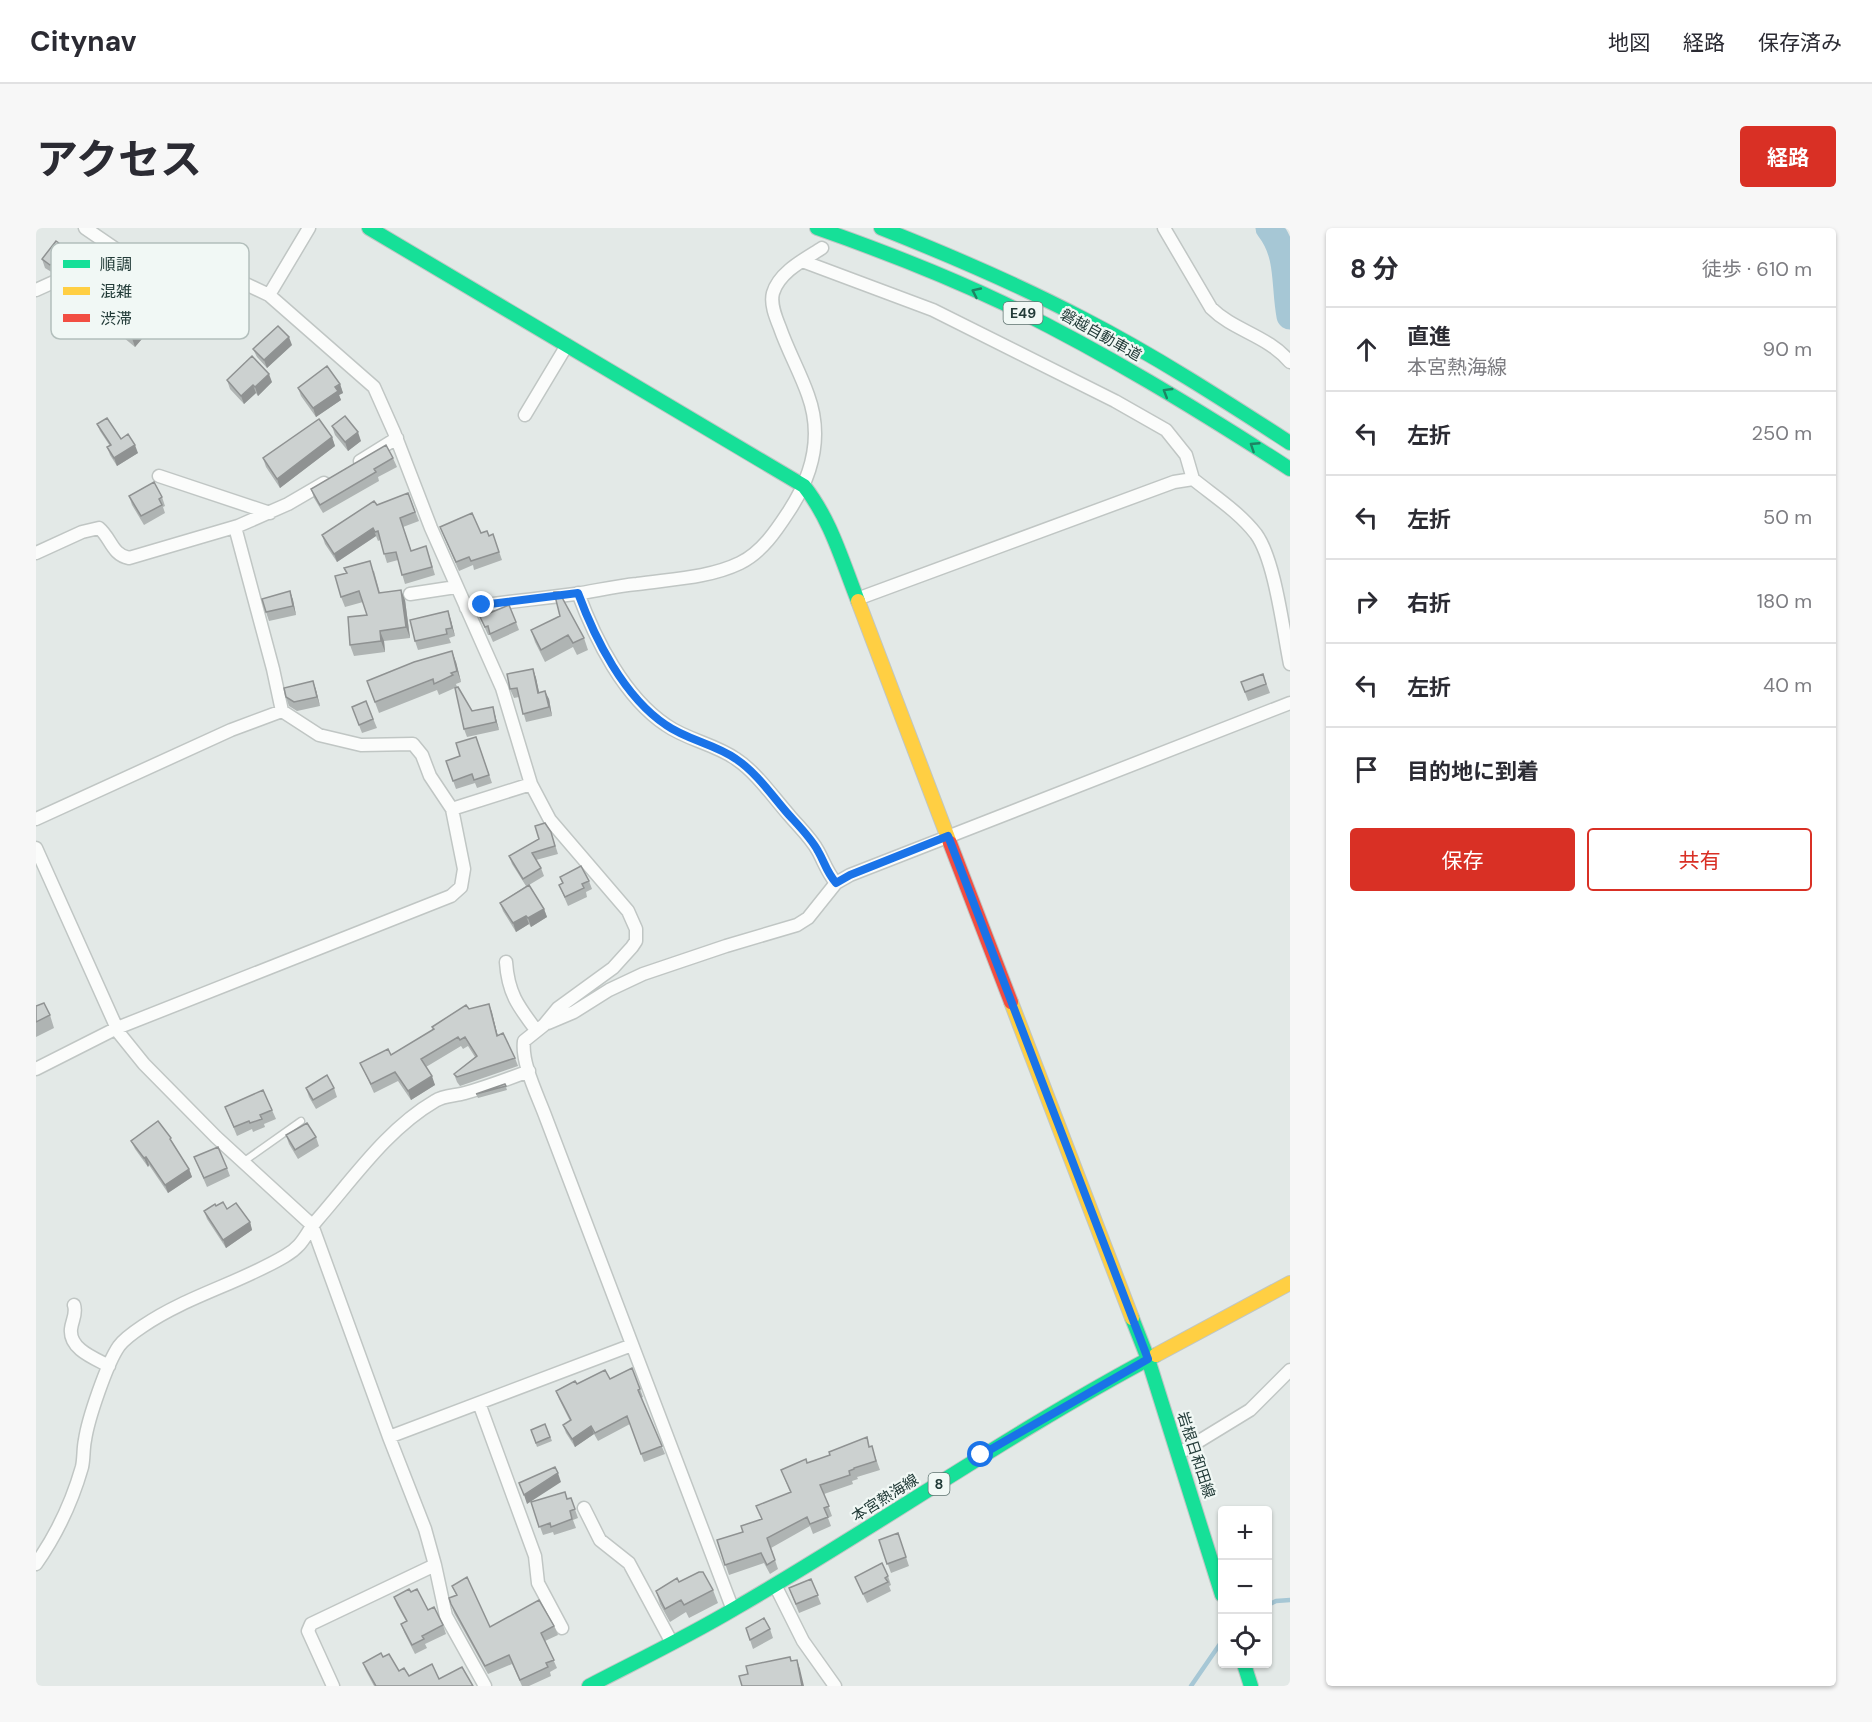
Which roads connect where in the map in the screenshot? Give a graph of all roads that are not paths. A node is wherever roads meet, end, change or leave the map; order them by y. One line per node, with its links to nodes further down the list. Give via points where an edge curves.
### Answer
1 (85, 228): 7 (street)
2 (309, 228): 13 (street)
3 (369, 228): 14 (main road)
4 (817, 228): 19 (main road, 磐越自動車道 / E49, one-way to 4, via 1218,422 1046,324 925,269)
5 (881, 228): 18 (main road, 磐越自動車道 / E49, via 1054,303 1233,405)
6 (1164, 228): 15 (street, via 1219,316 1267,341)
7 (107, 243)
8 (822, 248): 9 (street)
9 (802, 261): 21 (street, via 933,310 1115,401 1166,430 1186,455); 22 (street, via 778,281 772,297 784,341 816,424 811,470)
10 (51, 283): 12 (street)
11 (249, 285): 13 (street)
12 (36, 290)
13 (269, 295): 17 (street, via 374,387)
14 (567, 345): 16 (street); 22 (main road)
15 (1290, 362)
16 (525, 415)
17 (397, 438): 23 (street); 26 (street)
18 (1290, 443)
19 (1290, 469)
20 (159, 476): 23 (street)
21 (1193, 479): 29 (street, via 1166,484); 31 (street, via 1228,506 1262,544)
22 (804, 486): 27 (street, via 773,535 741,562 709,573); 29 (main road, 岩根日和田線, via 823,514)
23 (270, 513): 24 (street)
24 (235, 527): 25 (street, via 129,558 117,554 99,528); 33 (street)
25 (36, 553)
26 (456, 587): 28 (street); 30 (street)
27 (578, 593): 30 (street); 39 (street, via 610,662 650,712 667,726 736,759 809,838)
28 (410, 594)
29 (857, 599): 37 (main road, 岩根日和田線)
30 (466, 608): 34 (street, via 502,688)
31 (1290, 664)
32 (1290, 703): 37 (street)
33 (282, 711): 35 (street, via 319,735 361,745 413,744); 36 (street, via 231,730)
34 (531, 784): 35 (street); 41 (street, via 550,820 628,911 637,935 632,947 613,968 558,1008)
35 (453, 809): 42 (street, via 464,869 461,887 451,896)
36 (36, 819)
37 (948, 836): 39 (street); 51 (main road, 岩根日和田線)
38 (36, 848): 42 (street)
39 (836, 883): 41 (street, via 808,918 797,925 643,974)
40 (506, 962): 41 (street, via 507,981 516,1004)
41 (540, 1027): 44 (street, via 524,1041)
42 (117, 1028): 43 (street); 46 (street, via 144,1064)
43 (36, 1069)
44 (529, 1071): 47 (street, via 436,1100 396,1131); 50 (street)
45 (301, 1121): 46 (lane)
46 (243, 1162): 47 (street)
47 (312, 1226): 52 (street, via 300,1245 285,1256 161,1314 129,1336 119,1346); 55 (street)
48 (1290, 1283): 51 (main road, 本宮熱海線 / 8)
49 (74, 1305): 52 (street, via 73,1342 88,1356)
50 (632, 1346): 54 (street); 62 (street)
51 (1148, 1359): 56 (main road, 岩根日和田線); 61 (main road, 本宮熱海線 / 8, via 981,1455)
52 (110, 1366): 58 (street, via 85,1438 82,1464 69,1506)
53 (1290, 1371): 56 (street, via 1250,1410)
54 (479, 1403): 55 (street); 63 (street, via 535,1556 538,1583)
55 (389, 1437): 59 (street, via 425,1529)
56 (1178, 1454): 60 (main road, 岩根日和田線)
57 (584, 1508): 64 (street, via 600,1540 629,1563)
58 (36, 1564)
59 (435, 1566): 66 (street, via 311,1624 308,1631); 67 (street, via 446,1616)
60 (1218, 1582)
61 (775, 1585): 62 (main road, 本宮熱海線 / 8); 69 (street, via 803,1641)
62 (733, 1610): 64 (main road, 本宮熱海線 / 8)
63 (562, 1628)
64 (672, 1643): 68 (main road, 本宮熱海線 / 8)
65 (1245, 1668): 70 (main road)
66 (333, 1686)
67 (485, 1686)
68 (589, 1686)
69 (835, 1686)
70 (1251, 1686)

